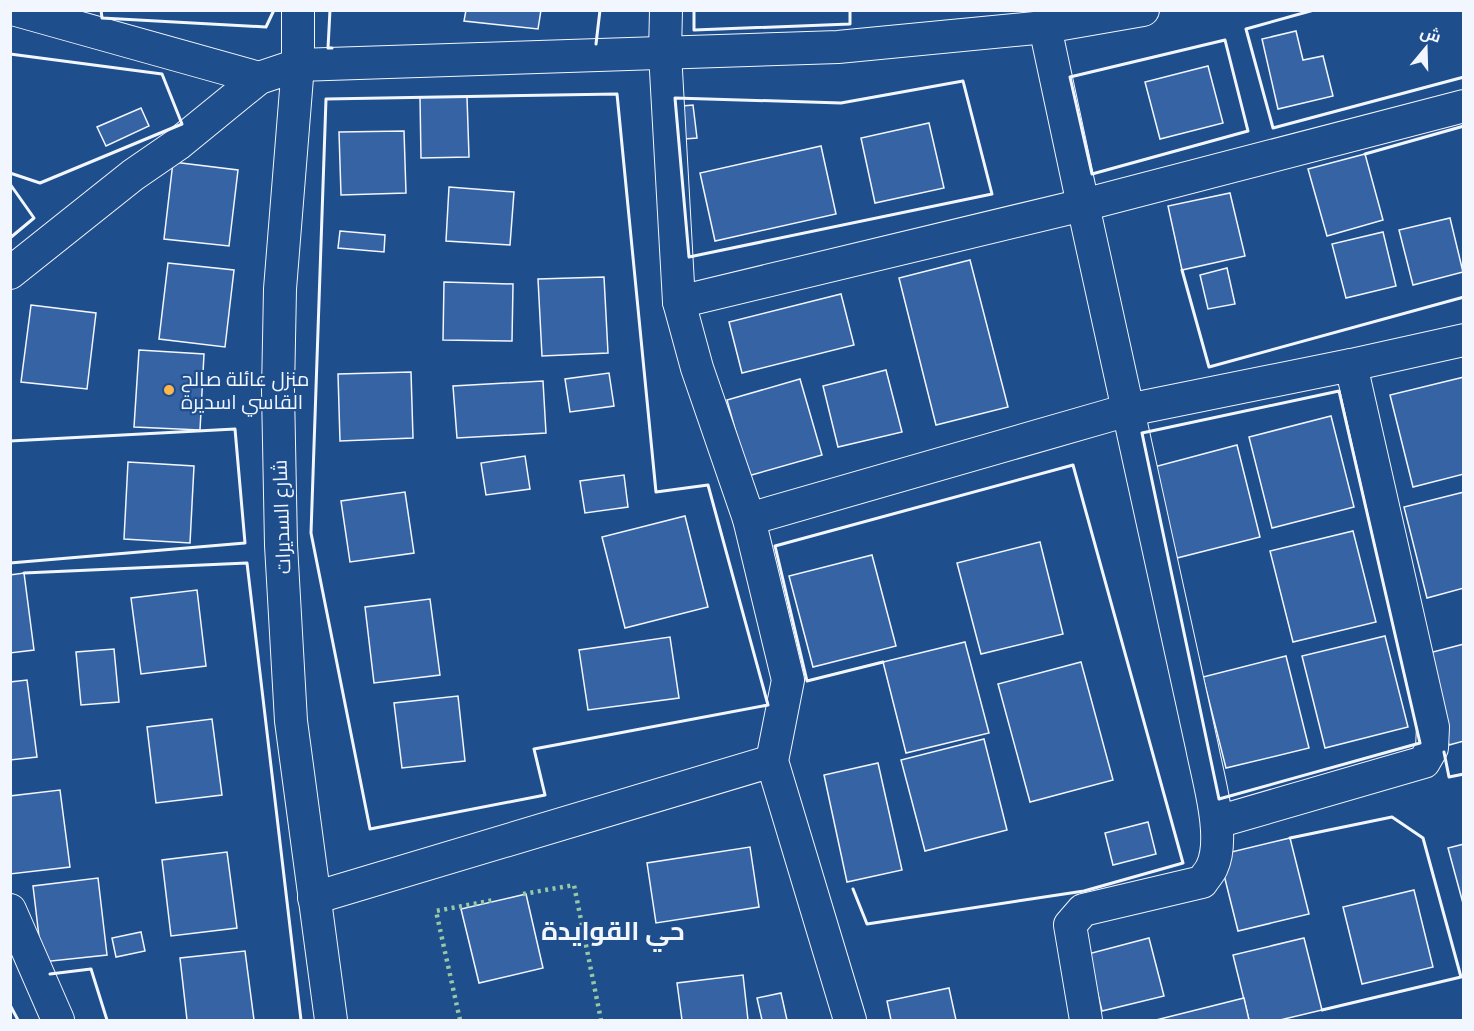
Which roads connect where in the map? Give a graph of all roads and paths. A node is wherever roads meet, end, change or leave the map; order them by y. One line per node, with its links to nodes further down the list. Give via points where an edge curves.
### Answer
1 (16, 10): 8 (street)
2 (298, 10): 7 (street, شارع السديرات)
3 (666, 10): 6 (street)
4 (1143, 10): 5 (street)
5 (1046, 27): 6 (street, via 838,47); 10 (street)
6 (665, 52): 7 (street); 12 (street)
7 (298, 65): 8 (street); 19 (street, شارع السديرات, via 280,289 279,474 291,722)
8 (259, 78): 11 (street)
9 (1464, 106): 10 (street)
10 (1083, 205): 12 (street); 15 (street)
11 (10, 273)
12 (679, 302): 16 (street, via 700,378)
13 (1464, 340): 14 (street)
14 (1351, 365): 15 (street); 18 (street, via 1434,727 1432,748 1424,762)
15 (1128, 410): 16 (street); 18 (street)
16 (748, 519): 17 (street, via 788,680)
17 (772, 761): 19 (street); 23 (street)
18 (1216, 822): 24 (street, via 1218,839 1213,866 1202,882 1083,910 1071,925)
19 (314, 898): 22 (street, شارع السديرات)
20 (10, 910): 21 (street)
21 (58, 1020)
22 (331, 1020)
23 (850, 1020)
24 (1086, 1020)

